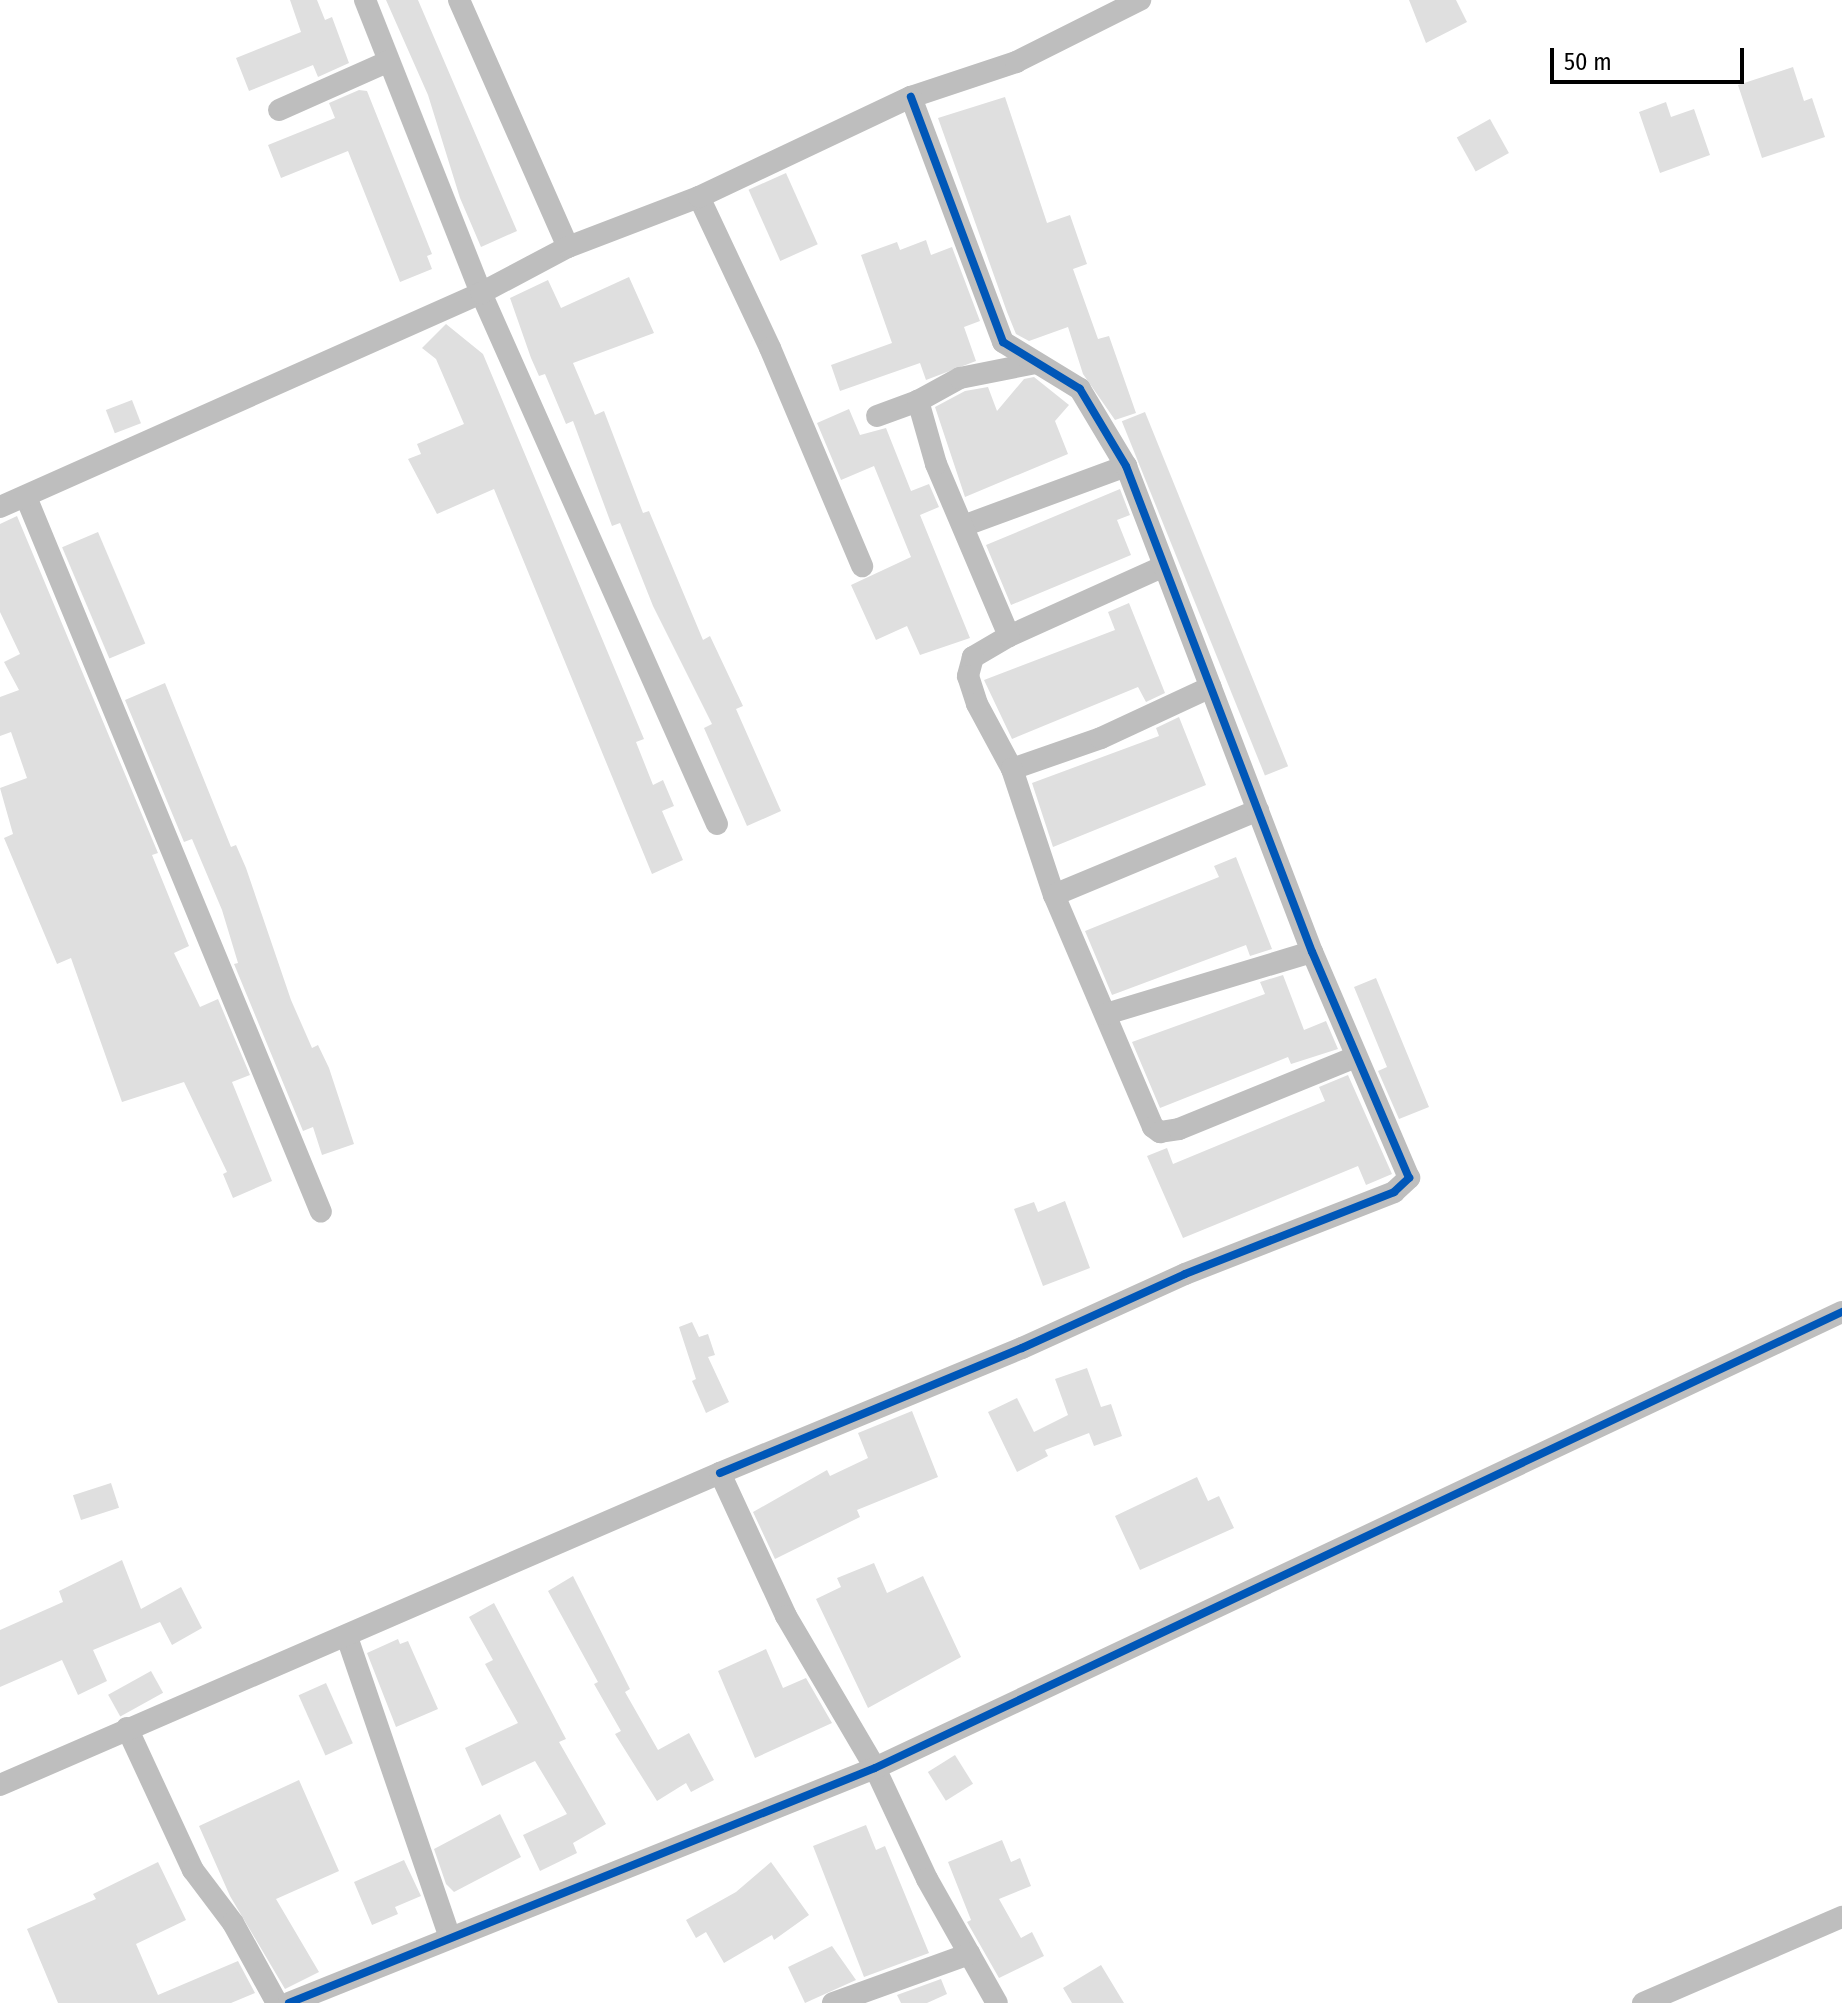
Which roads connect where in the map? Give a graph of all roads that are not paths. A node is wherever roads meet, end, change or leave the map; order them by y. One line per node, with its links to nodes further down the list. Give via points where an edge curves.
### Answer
1 (365, 0): 4 (street)
2 (459, 0): 8 (street)
3 (1140, 0): 5 (street, via 1016,62)
4 (389, 61): 6 (street); 9 (street)
5 (911, 97): 7 (street); 10 (street, via 1003,342)
6 (279, 110)
7 (699, 197): 8 (street); 17 (street)
8 (568, 247): 9 (street)
9 (481, 293): 14 (street); 23 (street)
10 (1035, 363): 11 (street, via 960,378); 13 (street, via 1090,400)
11 (918, 401): 12 (street); 16 (street, via 936,464)
12 (877, 416)
13 (1126, 466): 16 (street); 18 (street)
14 (26, 497): 15 (street); 28 (street)
15 (0, 507)
16 (963, 526): 19 (street)
17 (862, 566)
18 (1162, 567): 19 (street); 20 (street)
19 (1009, 636): 21 (street, via 973,657 968,676)
20 (1211, 687): 21 (street, via 1101,738); 22 (street)
21 (1012, 769): 24 (street)
22 (1258, 810): 24 (street); 25 (street)
23 (717, 824)
24 (1054, 895): 26 (street)
25 (1312, 952): 26 (street); 27 (street)
26 (1106, 1014): 27 (street, via 1147,1115 1160,1132 1179,1129)
27 (1355, 1057): 30 (street, via 1406,1163 1409,1178 1402,1189 1185,1274)
28 (321, 1212)
29 (1842, 1312): 33 (street)
30 (720, 1473): 31 (street); 33 (street, via 786,1616)
31 (347, 1637): 32 (street); 36 (street)
32 (127, 1728): 34 (street); 38 (street, via 193,1870 233,1923)
33 (875, 1768): 36 (street); 37 (street)
34 (0, 1785)
35 (1842, 1917): 42 (street)
36 (450, 1938): 39 (street)
37 (969, 1954): 40 (street); 41 (street)
38 (277, 2003)
39 (289, 2003)
40 (833, 2003)
41 (997, 2003)
42 (1643, 2003)

